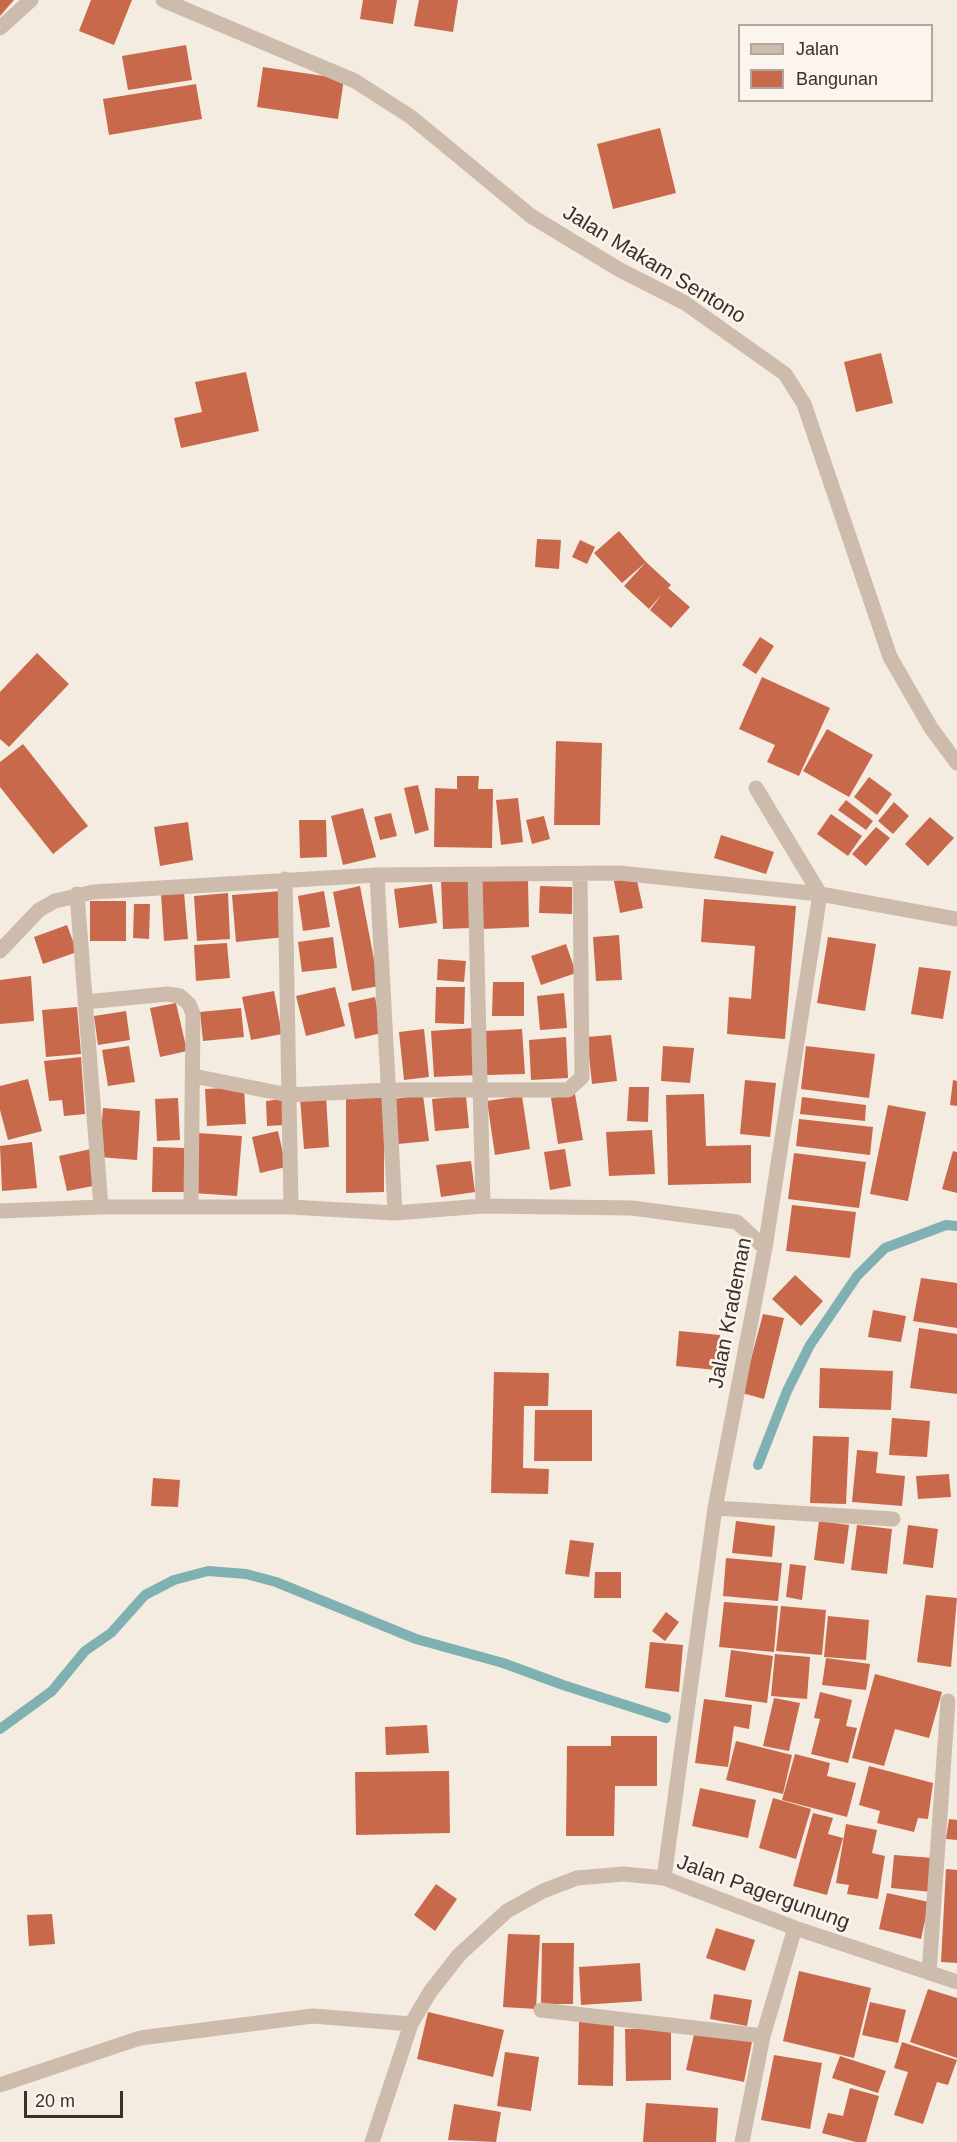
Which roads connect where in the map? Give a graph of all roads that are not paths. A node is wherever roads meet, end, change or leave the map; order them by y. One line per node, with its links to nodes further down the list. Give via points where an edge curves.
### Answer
1 (30, 0): 3 (street)
2 (163, 0): 4 (street, Jalan Makam Sentono, via 355,81 411,117 531,216 620,270 686,303 785,374 804,404 890,657 931,728)
3 (0, 28)
4 (957, 763)
5 (756, 788): 11 (street)
6 (580, 874): 8 (street); 11 (street, via 641,874); 17 (street, via 582,1077 568,1090)
7 (377, 875): 8 (street); 9 (street); 16 (street)
8 (476, 875): 17 (street)
9 (285, 879): 10 (street); 18 (street)
10 (77, 894): 13 (street, via 39,910); 14 (street)
11 (820, 894): 12 (street); 25 (street, Jalan Krademan)
12 (957, 919)
13 (0, 951)
14 (85, 1002): 15 (street, via 180,996 193,1014); 20 (street)
15 (193, 1076): 18 (street); 21 (street)
16 (388, 1090): 17 (street); 18 (street); 24 (street)
17 (481, 1090): 19 (street)
18 (289, 1095): 22 (street)
19 (483, 1206): 24 (street); 25 (street, via 632,1208 738,1222)
20 (101, 1207): 21 (street); 23 (street)
21 (191, 1207): 22 (street)
22 (291, 1207): 24 (street)
23 (0, 1211)
24 (394, 1213)
25 (765, 1248): 26 (street, Jalan Krademan)
26 (715, 1508): 27 (street); 29 (street, Jalan Krademan)
27 (893, 1519)
28 (948, 1701): 31 (street)
29 (664, 1878): 30 (street, Jalan Pagergunung); 34 (street, Jalan Pagergunung, via 624,1874 577,1878 507,1911 459,1955)
30 (795, 1928): 31 (street, Jalan Pagergunung); 35 (street)
31 (929, 1973): 32 (street, Jalan Pagergunung)
32 (957, 1982)
33 (541, 2010): 35 (street)
34 (411, 2024): 36 (street, via 314,2016 140,2038); 37 (street, Jalan Pagergunung)
35 (763, 2036): 38 (street)
36 (0, 2085)
37 (372, 2142)
38 (742, 2142)

